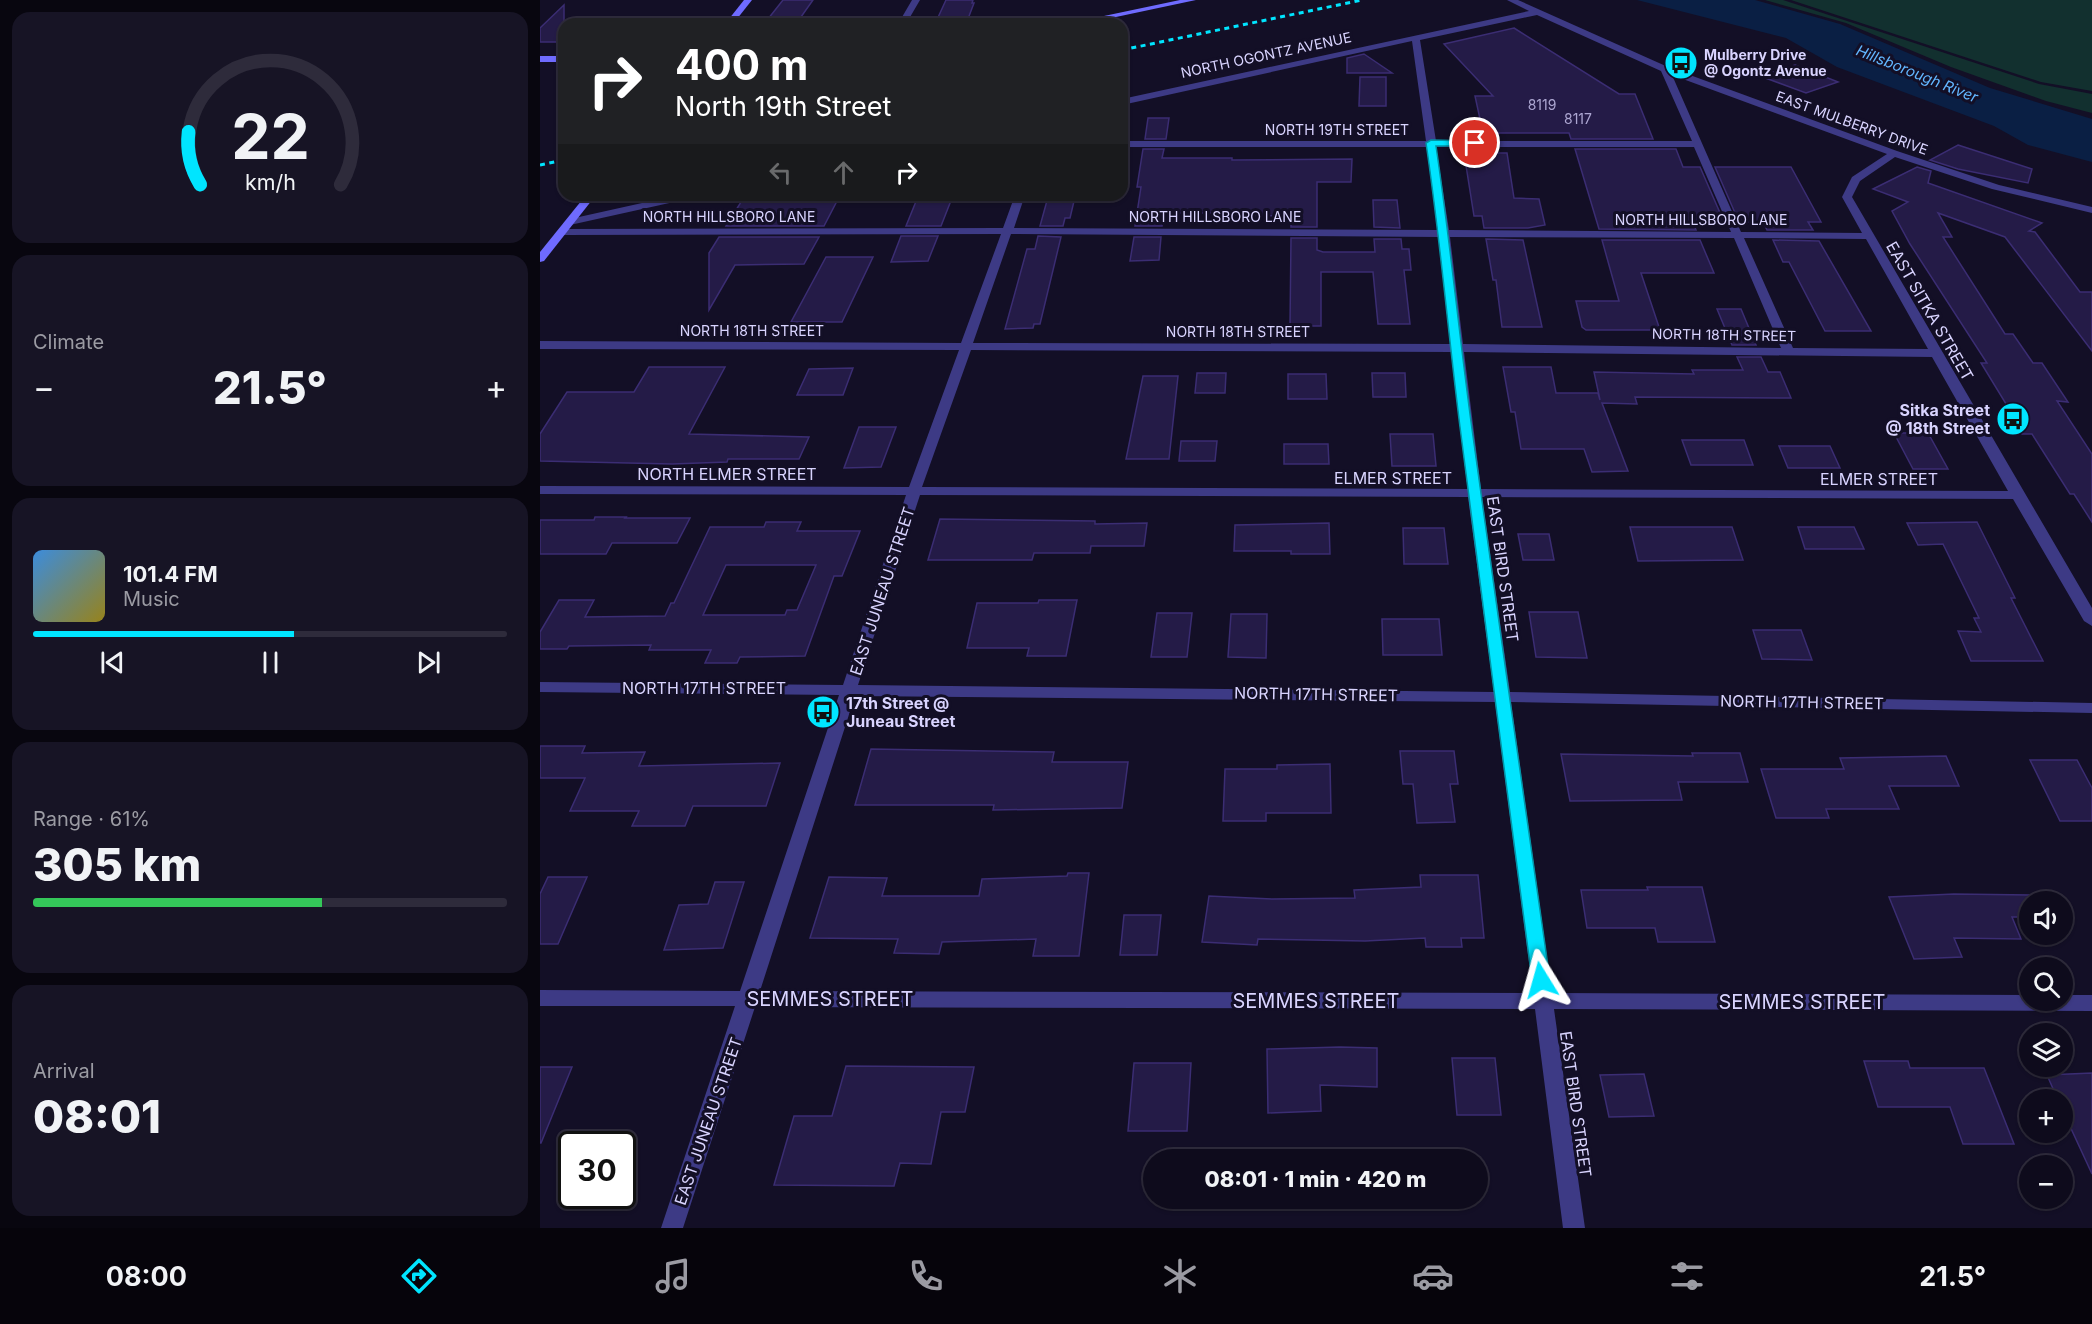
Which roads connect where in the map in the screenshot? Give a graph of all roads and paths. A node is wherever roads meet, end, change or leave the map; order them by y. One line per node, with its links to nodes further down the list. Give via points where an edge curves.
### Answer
1 (748, 0): 6 (street)
2 (916, 0): 7 (street)
3 (1192, 0): 8 (street)
4 (1511, 0): 5 (street, EAST MULBERRY DRIVE)
5 (1537, 12): 9 (street); 12 (street, EAST MULBERRY DRIVE)
6 (734, 18)
7 (906, 18)
8 (1101, 18)
9 (1416, 38): 13 (street, NORTH OGONTZ AVENUE); 14 (street, EAST BIRD STREET)
10 (540, 59): 11 (street)
11 (558, 59)
12 (1665, 69): 16 (street); 17 (street, EAST MULBERRY DRIVE)
13 (1128, 101)
14 (1431, 143): 15 (street, NORTH 19TH STREET); 16 (street, NORTH 19TH STREET); 25 (street, EAST BIRD STREET)
15 (1128, 144)
16 (1696, 144): 26 (street)
17 (1894, 153): 21 (street, EAST MULBERRY DRIVE, via 1996,187); 27 (street, EAST SITKA STREET, via 1856,179 1847,198)
18 (586, 201): 22 (street)
19 (665, 201): 22 (street)
20 (1018, 201): 23 (street, EAST JUNEAU STREET)
21 (2092, 210)
22 (570, 222): 24 (street)
23 (1008, 231): 24 (street, NORTH HILLSBORO LANE); 25 (street, NORTH HILLSBORO LANE); 30 (street, EAST JUNEAU STREET)
24 (562, 232): 28 (street)
25 (1444, 234): 26 (street, NORTH HILLSBORO LANE); 31 (street, EAST BIRD STREET)
26 (1736, 235): 27 (street, NORTH HILLSBORO LANE); 32 (street)
27 (1868, 236): 33 (street, EAST SITKA STREET)
28 (540, 259)
29 (540, 345): 30 (street, NORTH 18TH STREET)
30 (966, 346): 31 (street, NORTH 18TH STREET); 35 (street, EAST JUNEAU STREET)
31 (1456, 348): 32 (street, NORTH 18TH STREET); 36 (street, EAST BIRD STREET)
32 (1788, 351): 33 (street, NORTH 18TH STREET)
33 (1935, 353): 37 (street, EAST SITKA STREET)
34 (540, 490): 35 (street, NORTH ELMER STREET)
35 (914, 492): 36 (street, ELMER STREET); 40 (street, EAST JUNEAU STREET)
36 (1475, 495): 37 (street, ELMER STREET); 41 (street, EAST BIRD STREET)
37 (2017, 495): 38 (street, EAST SITKA STREET)
38 (2092, 621)
39 (540, 687): 40 (street, NORTH 17TH STREET)
40 (850, 689): 41 (street, NORTH 17TH STREET); 44 (street, EAST JUNEAU STREET)
41 (1503, 697): 42 (street, NORTH 17TH STREET); 45 (street, EAST BIRD STREET)
42 (2092, 708)
43 (540, 998): 44 (street, SEMMES STREET)
44 (749, 999): 45 (street, SEMMES STREET); 47 (street, EAST JUNEAU STREET)
45 (1544, 1002): 46 (street, SEMMES STREET); 48 (street, EAST BIRD STREET)
46 (2092, 1003)
47 (672, 1228)
48 (1574, 1228)

